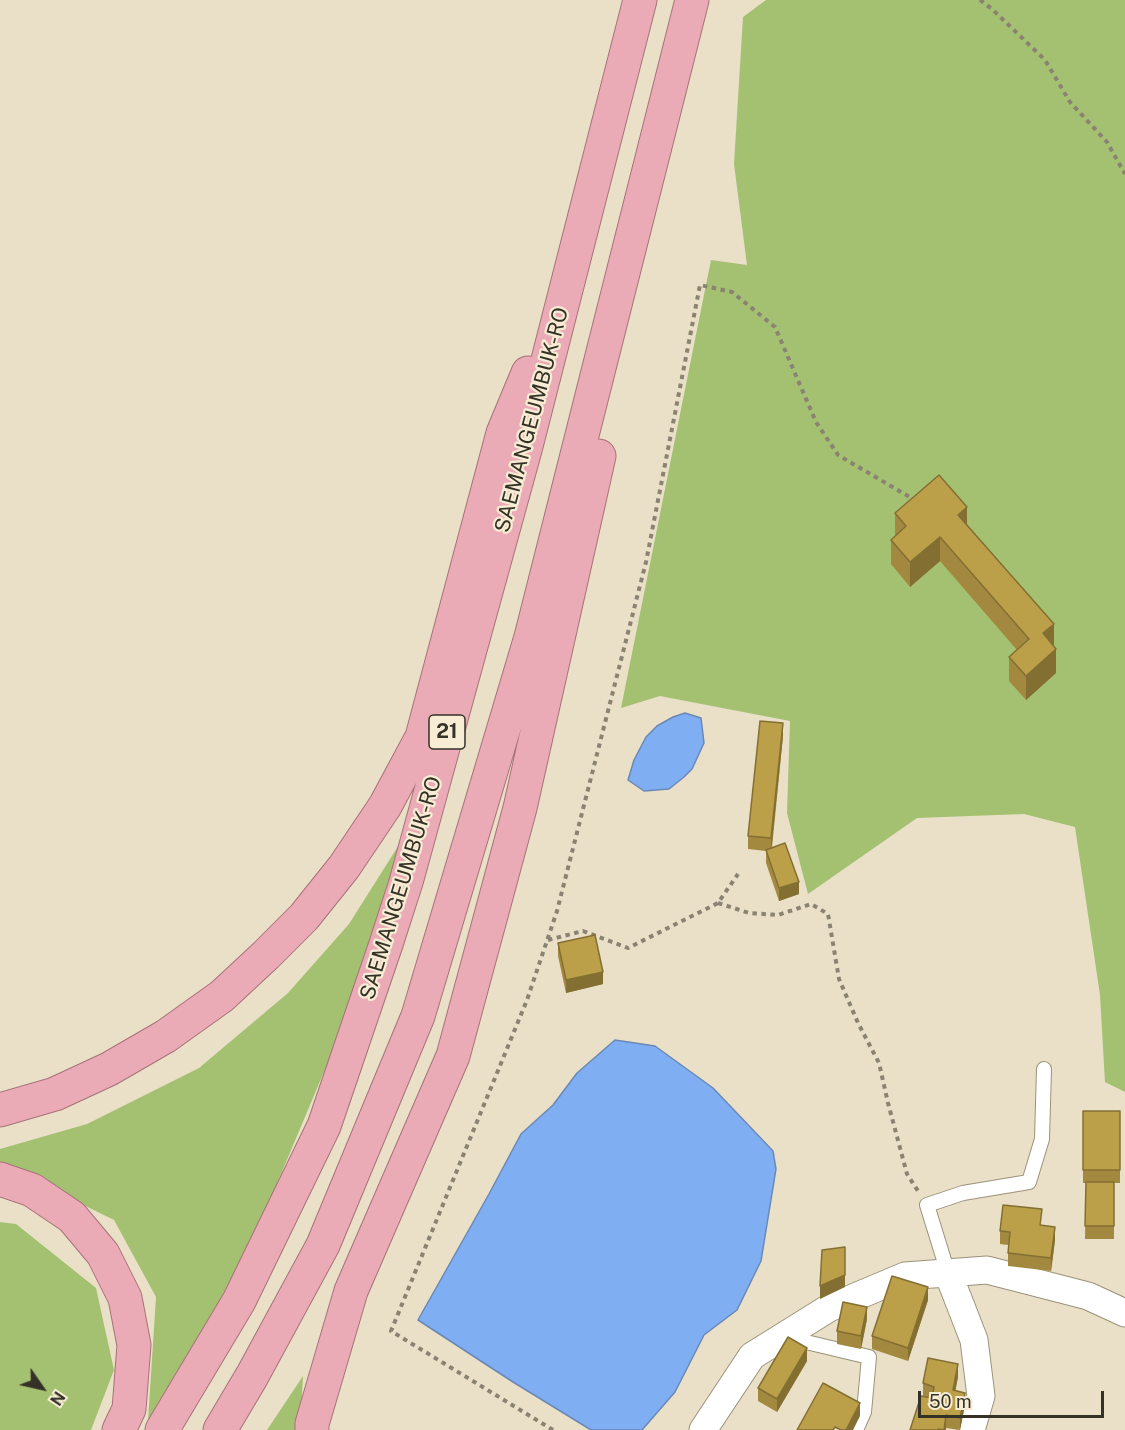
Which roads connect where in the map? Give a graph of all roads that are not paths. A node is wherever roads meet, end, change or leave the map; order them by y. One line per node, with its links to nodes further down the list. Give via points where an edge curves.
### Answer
1 (640, 0): 4 (highway, SAEMANGEUMBUK-RO / 21)
2 (692, 0): 3 (highway, 21)
3 (638, 209): 13 (highway, 21, via 531,637 418,1016 323,1245); 14 (highway, via 601,446 520,808 453,1056 351,1292)
4 (571, 269): 6 (highway, via 503,433 423,737 385,806 344,867 304,917 266,955 222,996 176,1029 109,1069 55,1094); 12 (highway, SAEMANGEUMBUK-RO / 21, via 406,882 324,1126 239,1301)
5 (1044, 1069): 8 (lane, via 1042,1139 1029,1182 963,1192 927,1205)
6 (0, 1110)
7 (0, 1179): 11 (highway, via 32,1190 72,1217 104,1254 125,1298 134,1345 129,1409)
8 (948, 1273): 9 (street, via 987,1269 1088,1296); 10 (street, via 904,1276 829,1308); 17 (street, via 974,1340 981,1396)
9 (1125, 1313)
10 (783, 1336): 15 (street, via 752,1356); 16 (lane, via 869,1357 864,1412)
11 (119, 1430)
12 (162, 1430)
13 (220, 1430)
14 (312, 1430)
15 (703, 1430)
16 (856, 1430)
17 (971, 1430)

